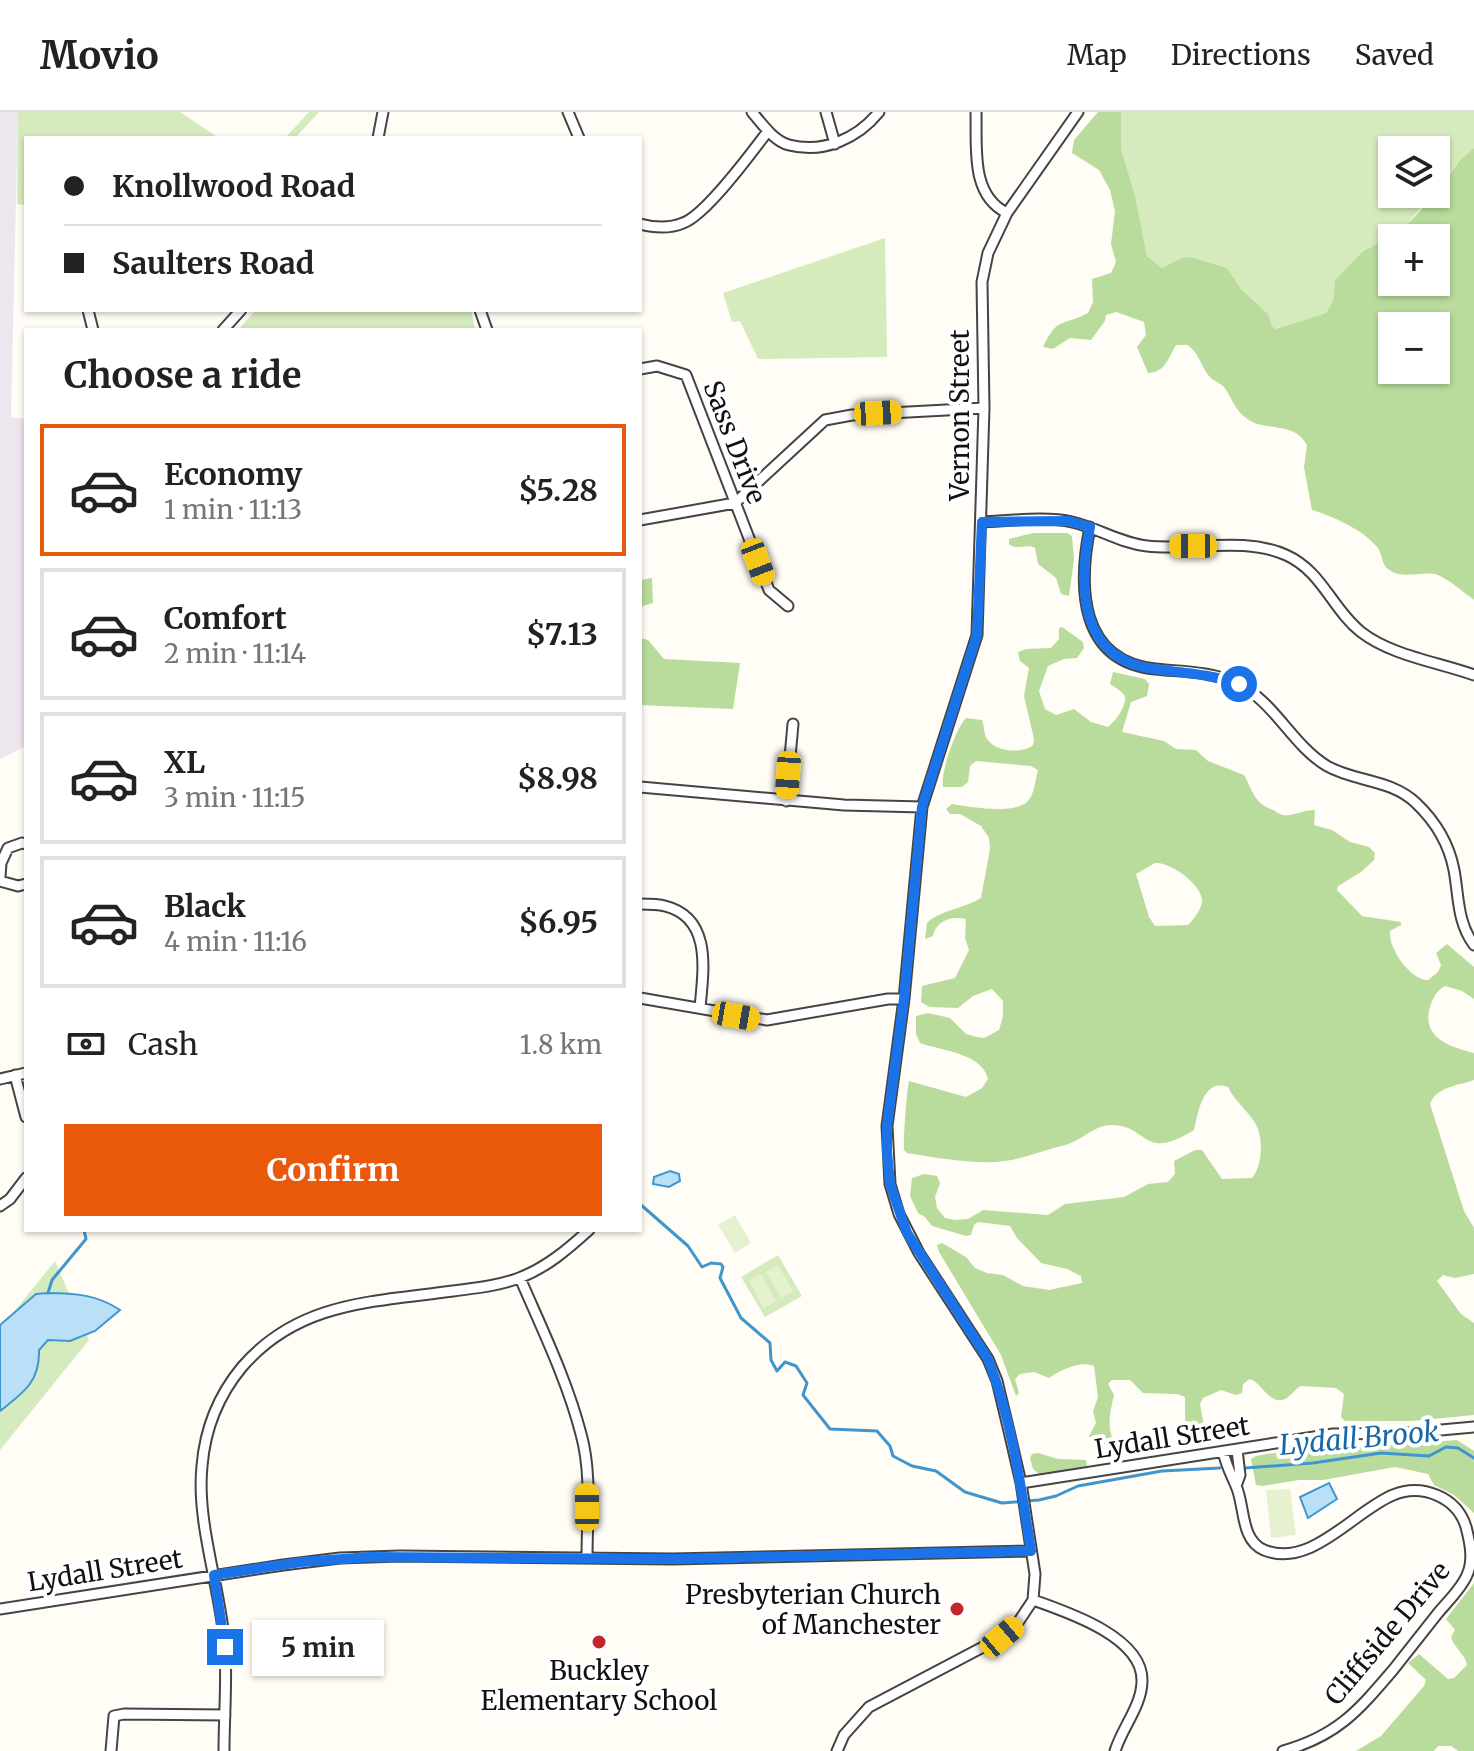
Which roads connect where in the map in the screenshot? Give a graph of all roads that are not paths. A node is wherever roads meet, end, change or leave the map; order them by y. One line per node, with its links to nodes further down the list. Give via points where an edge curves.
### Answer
1 (568, 112): 10 (street)
2 (752, 112): 8 (street)
3 (826, 112): 11 (street)
4 (879, 112): 11 (street, via 865,129)
5 (976, 112): 12 (street, via 980,180 994,207)
6 (1078, 112): 12 (street, Vernon Street)
7 (381, 113): 9 (street)
8 (768, 131): 11 (street, via 787,145); 13 (street, via 718,194 686,223 657,228)
9 (378, 136)
10 (578, 136)
11 (835, 144)
12 (1007, 213): 17 (street, Vernon Street, via 988,253 982,282)
13 (642, 224)
14 (239, 312): 15 (street)
15 (225, 328)
16 (642, 369): 18 (street, Sass Drive, via 657,366 686,375)
17 (984, 408): 18 (street, via 825,420); 20 (street, Vernon Street)
18 (735, 503): 19 (street); 22 (street, Sass Drive, via 769,590)
19 (642, 520)
20 (982, 522): 21 (street, via 1069,521); 27 (street, Vernon Street, via 977,635)
21 (1090, 527): 23 (street, via 1147,546 1253,547 1285,554 1308,569 1361,632 1384,646); 32 (street, via 1086,607 1104,648 1127,663 1239,684 1329,767 1385,784 1412,799 1445,842 1464,932)
22 (788, 606)
23 (1474, 675)
24 (793, 724): 26 (street)
25 (642, 787): 26 (street)
26 (786, 801): 27 (street)
27 (922, 807): 34 (street, Vernon Street)
28 (24, 844): 29 (street, via 8,848)
29 (0, 879): 30 (street)
30 (24, 884)
31 (642, 904): 35 (street, via 666,906 697,929 703,950)
32 (1474, 945)
33 (642, 998): 35 (street)
34 (904, 999): 35 (street, via 767,1020); 47 (street, Vernon Street, via 887,1126 890,1184 907,1233 988,1359)
35 (700, 1008)
36 (21, 1074): 37 (street); 38 (street)
37 (0, 1079)
38 (24, 1100)
39 (24, 1181): 40 (street)
40 (0, 1206)
41 (587, 1232): 42 (street)
42 (520, 1278): 49 (street, via 582,1436); 50 (street, via 324,1311 258,1349 218,1402 205,1442 202,1497)
43 (1474, 1427): 44 (street, Lydall Street, via 1333,1434)
44 (1237, 1450): 45 (street, Lydall Street); 46 (street, Cliffside Drive)
45 (1223, 1452): 46 (street, Cliffside Drive); 47 (street, Lydall Street)
46 (1233, 1470): 58 (street, Cliffside Drive, via 1246,1528 1266,1551 1305,1551 1393,1495 1418,1490 1454,1504 1471,1544 1467,1575 1353,1716 1312,1743)
47 (1021, 1483): 48 (street, Vernon Street)
48 (1031, 1551): 49 (street, Lydall Street); 51 (street, Vernon Street)
49 (587, 1558): 50 (street, Lydall Street, via 371,1557)
50 (214, 1575): 52 (street, Lydall Street); 53 (street, via 225,1647)
51 (1033, 1600): 56 (street, via 1002,1637 869,1707); 57 (street, via 1113,1636 1135,1654 1142,1682)
52 (0, 1609)
53 (225, 1715): 54 (street, via 114,1716); 55 (street)
54 (111, 1751)
55 (224, 1751)
56 (837, 1751)
57 (1115, 1751)
58 (1283, 1751)

